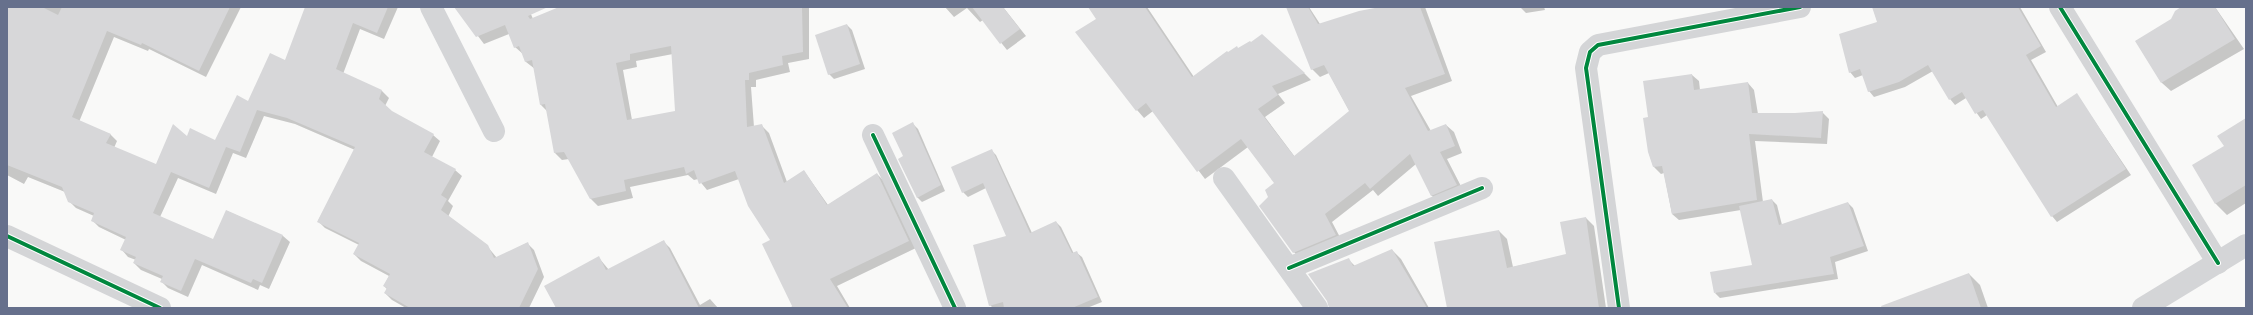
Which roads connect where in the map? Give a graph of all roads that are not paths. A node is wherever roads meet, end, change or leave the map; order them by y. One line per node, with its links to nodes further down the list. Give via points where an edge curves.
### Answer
1 (432, 7): 4 (street)
2 (1800, 7): 15 (street, via 1598,45 1590,52 1586,68)
3 (2060, 7): 10 (street)
4 (494, 131)
5 (874, 135): 13 (street)
6 (1224, 178): 11 (street)
7 (1482, 188): 11 (street)
8 (7, 236): 12 (street)
9 (2246, 245): 10 (street)
10 (2218, 263): 16 (street)
11 (1289, 268): 14 (street)
12 (160, 308)
13 (955, 308)
14 (1317, 308)
15 (1619, 308)
16 (2143, 308)

